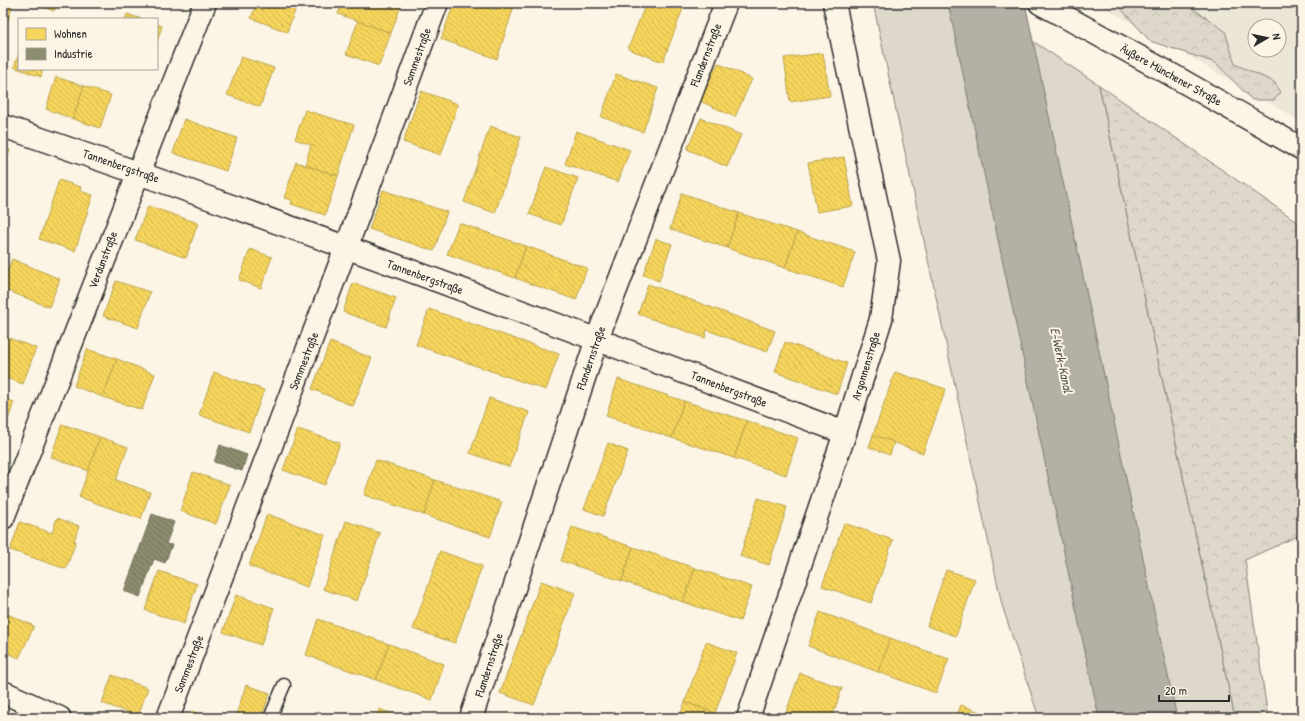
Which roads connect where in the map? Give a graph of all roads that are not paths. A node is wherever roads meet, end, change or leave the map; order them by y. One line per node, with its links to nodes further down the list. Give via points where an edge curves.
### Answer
1 (205, 3): 8 (street, Verdunstraße)
2 (436, 3): 9 (street, Sommestraße)
3 (726, 3): 10 (street, Flandernstraße)
4 (834, 3): 11 (street, Argonnenstraße, via 889,261 881,319)
5 (1040, 3): 7 (street, Äußere Münchener Straße)
6 (3, 126): 8 (street, Tannenbergstraße)
7 (1302, 149)
8 (137, 172): 9 (street, Tannenbergstraße); 12 (street, Verdunstraße)
9 (346, 248): 10 (street, Tannenbergstraße); 16 (street, Sommestraße)
10 (597, 339): 11 (street, Tannenbergstraße); 18 (street, Flandernstraße)
11 (845, 433): 19 (street, Argonnenstraße)
12 (3, 518)
13 (284, 685): 17 (lane)
14 (3, 692): 15 (street)
15 (60, 718)
16 (168, 718)
17 (270, 718)
18 (472, 718)
19 (748, 718)

